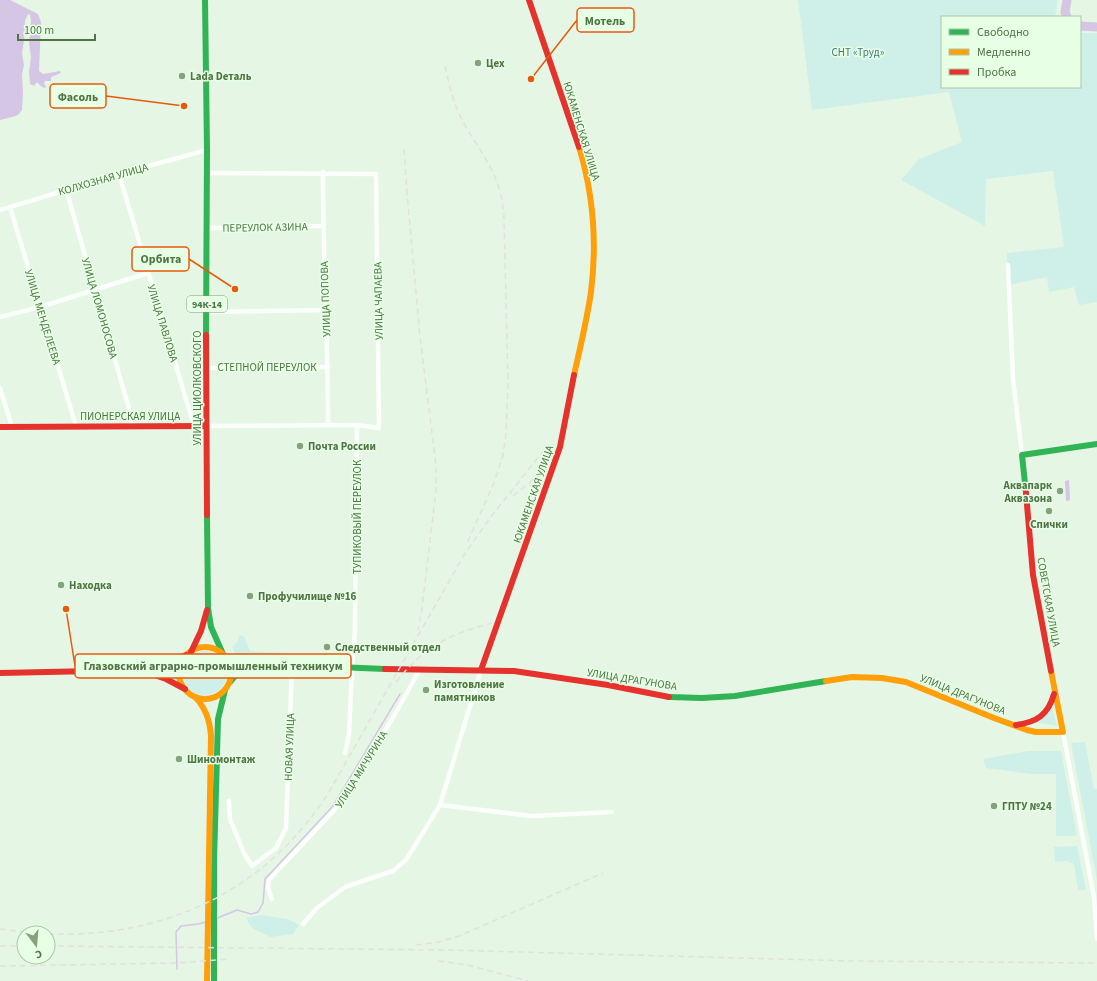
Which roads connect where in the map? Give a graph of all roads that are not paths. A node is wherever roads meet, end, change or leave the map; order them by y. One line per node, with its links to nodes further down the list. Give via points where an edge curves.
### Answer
1 (205, 0): 3 (main road, УЛИЦА ЦИОЛКОВСКОГО / 94К-14)
2 (529, 0): 41 (main road, ЮКАМЕНСКАЯ УЛИЦА, via 584,167 593,229 591,292 562,442)
3 (207, 150): 4 (main road, УЛИЦА ЦИОЛКОВСКОГО / 94К-14); 6 (street, КОЛХОЗНАЯ УЛИЦА)
4 (206, 172): 5 (street); 11 (main road, УЛИЦА ЦИОЛКОВСКОГО / 94К-14)
5 (323, 172): 10 (street, УЛИЦА ПОПОВА); 30 (street, УЛИЦА ЧАПАЕВА, via 376,174)
6 (119, 174): 7 (street, КОЛХОЗНАЯ УЛИЦА); 13 (street, УЛИЦА ПАВЛОВА)
7 (66, 189): 8 (street, КОЛХОЗНАЯ УЛИЦА); 14 (street, УЛИЦА ЛОМОНОСОВА)
8 (10, 207): 9 (street, КОЛХОЗНАЯ УЛИЦА); 15 (street, УЛИЦА МЕНДЕЛЕЕВА)
9 (0, 210)
10 (323, 226): 11 (street, ПЕРЕУЛОК АЗИНА); 16 (street, УЛИЦА ПОПОВА)
11 (207, 228): 17 (main road, УЛИЦА ЦИОЛКОВСКОГО / 94К-14)
12 (1008, 265): 32 (street, СОВЕТСКАЯ УЛИЦА, via 1013,379)
13 (148, 273): 14 (street); 26 (street, УЛИЦА ПАВЛОВА)
14 (95, 290): 15 (street); 25 (street, УЛИЦА ЛОМОНОСОВА)
15 (40, 307): 18 (street); 24 (street, УЛИЦА МЕНДЕЛЕЕВА)
16 (326, 310): 17 (street); 19 (street, УЛИЦА ПОПОВА)
17 (207, 312): 20 (main road, УЛИЦА ЦИОЛКОВСКОГО / 94К-14)
18 (0, 317)
19 (328, 367): 20 (street, СТЕПНОЙ ПЕРЕУЛОК); 22 (street, УЛИЦА ПОПОВА)
20 (206, 368): 27 (main road, УЛИЦА ЦИОЛКОВСКОГО / 94К-14)
21 (0, 388): 29 (street)
22 (328, 425): 23 (street, ПИОНЕРСКАЯ УЛИЦА); 27 (street, ПИОНЕРСКАЯ УЛИЦА)
23 (357, 425): 30 (street, ПИОНЕРСКАЯ УЛИЦА); 38 (street, ТУПИКОВЫЙ ПЕРЕУЛОК, via 357,581)
24 (76, 426): 25 (main road, ПИОНЕРСКАЯ УЛИЦА); 29 (main road, ПИОНЕРСКАЯ УЛИЦА)
25 (134, 426): 26 (main road, ПИОНЕРСКАЯ УЛИЦА)
26 (194, 426): 27 (main road, ПИОНЕРСКАЯ УЛИЦА)
27 (206, 426): 33 (main road, УЛИЦА ЦИОЛКОВСКОГО / 94К-14)
28 (0, 427): 29 (main road, ПИОНЕРСКАЯ УЛИЦА)
29 (12, 427)
30 (379, 428)
31 (1097, 444): 32 (main road)
32 (1022, 455): 46 (main road, СОВЕТСКАЯ УЛИЦА, via 1033,575)
33 (208, 608): 34 (main road, УЛИЦА ЦИОЛКОВСКОГО, via 202,631); 35 (main road, УЛИЦА ЦИОЛКОВСКОГО, via 211,627)
34 (188, 654): 35 (main road, via 208,647); 40 (main road, via 166,664); 44 (main road, via 179,670 180,680)
35 (225, 657): 37 (main road, УЛИЦА ДРАГУНОВА, via 248,667); 43 (main road, via 231,672)
36 (292, 666): 37 (main road, УЛИЦА ДРАГУНОВА); 38 (main road, УЛИЦА ДРАГУНОВА); 51 (street, НОВАЯ УЛИЦА, via 286,828 276,848 252,866 230,819)
37 (263, 667): 43 (main road, УЛИЦА ДРАГУНОВА, via 243,672)
38 (352, 668): 39 (main road, УЛИЦА ДРАГУНОВА); 50 (street, ТУПИКОВЫЙ ПЕРЕУЛОК, via 349,735)
39 (420, 669): 41 (main road, УЛИЦА ДРАГУНОВА); 55 (street, УЛИЦА МИЧУРИНА, via 342,802 269,880 268,888)
40 (141, 670): 42 (main road); 44 (main road)
41 (481, 670): 48 (main road, УЛИЦА ДРАГУНОВА, via 514,671 608,685 664,697 702,698 735,696 852,677 882,678 906,682); 52 (street, ЮКАМЕНСКАЯ УЛИЦА)
42 (0, 673)
43 (230, 682): 45 (main road)
44 (185, 689): 47 (main road)
45 (225, 690): 47 (main road, via 213,698); 54 (main road, via 218,719)
46 (1055, 692): 48 (main road, via 1053,702 1042,717 1032,722); 49 (main road, СОВЕТСКАЯ УЛИЦА)
47 (195, 697): 54 (main road, via 204,706 211,726)
48 (1012, 725): 49 (main road, УЛИЦА ДРАГУНОВА, via 1036,732)
49 (1063, 732): 57 (street, СОВЕТСКАЯ УЛИЦА, via 1094,897)
50 (345, 753)
51 (229, 802)
52 (440, 805): 53 (street, via 532,816); 56 (street, ЮКАМЕНСКАЯ УЛИЦА, via 406,860 393,871 345,887 317,908)
53 (612, 812)
54 (212, 862): 58 (main road); 59 (main road)
55 (272, 899)
56 (303, 924)
57 (1097, 939)
58 (207, 981)
59 (214, 981)

